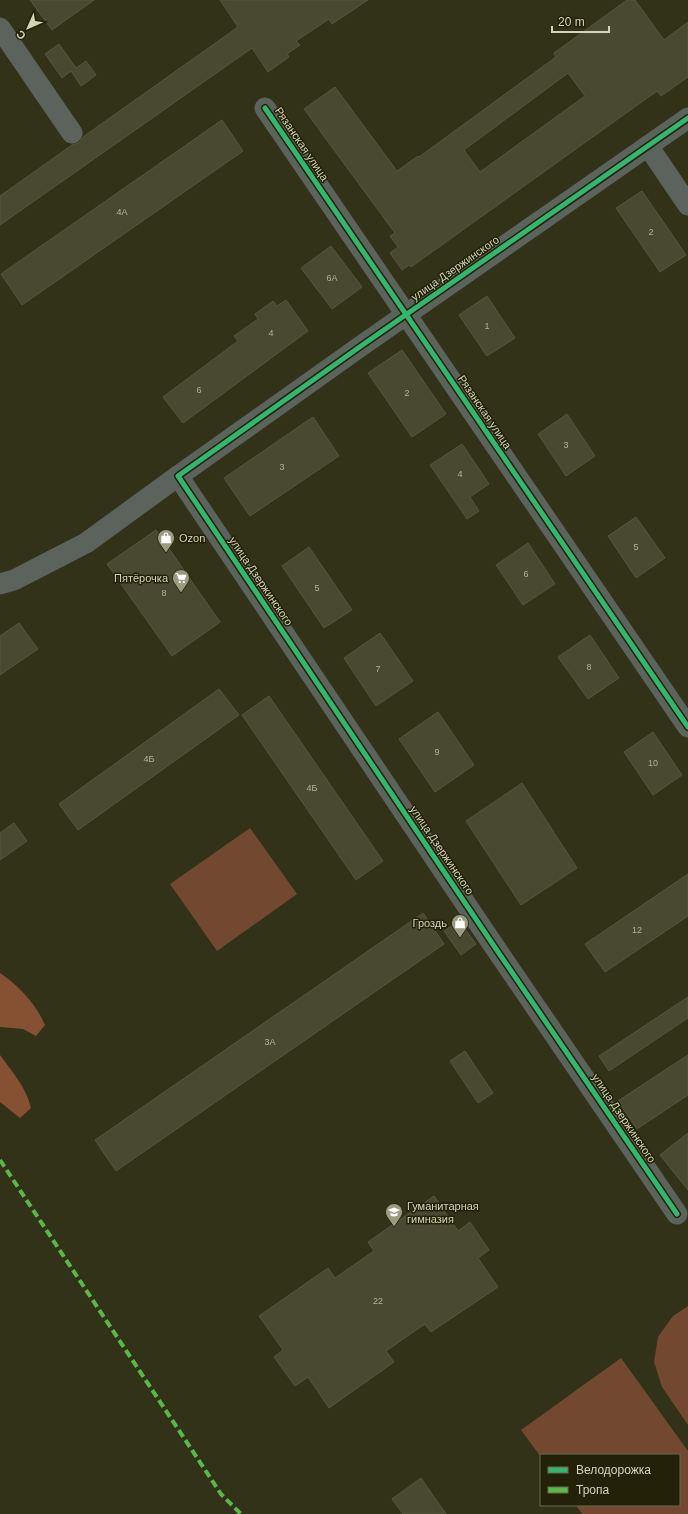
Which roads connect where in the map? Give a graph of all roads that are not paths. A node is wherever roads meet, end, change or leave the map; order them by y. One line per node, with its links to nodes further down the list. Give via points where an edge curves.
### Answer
1 (0, 28): 4 (street)
2 (265, 108): 7 (street, Рязанская улица)
3 (688, 118): 5 (street, улица Дзержинского)
4 (72, 133)
5 (648, 146): 6 (street); 7 (street, улица Дзержинского)
6 (688, 205)
7 (406, 314): 8 (street, улица Дзержинского); 10 (street, Рязанская улица)
8 (178, 476): 9 (street, via 86,544 14,580); 11 (street, улица Дзержинского)
9 (0, 584)
10 (688, 727)
11 (677, 1214)

